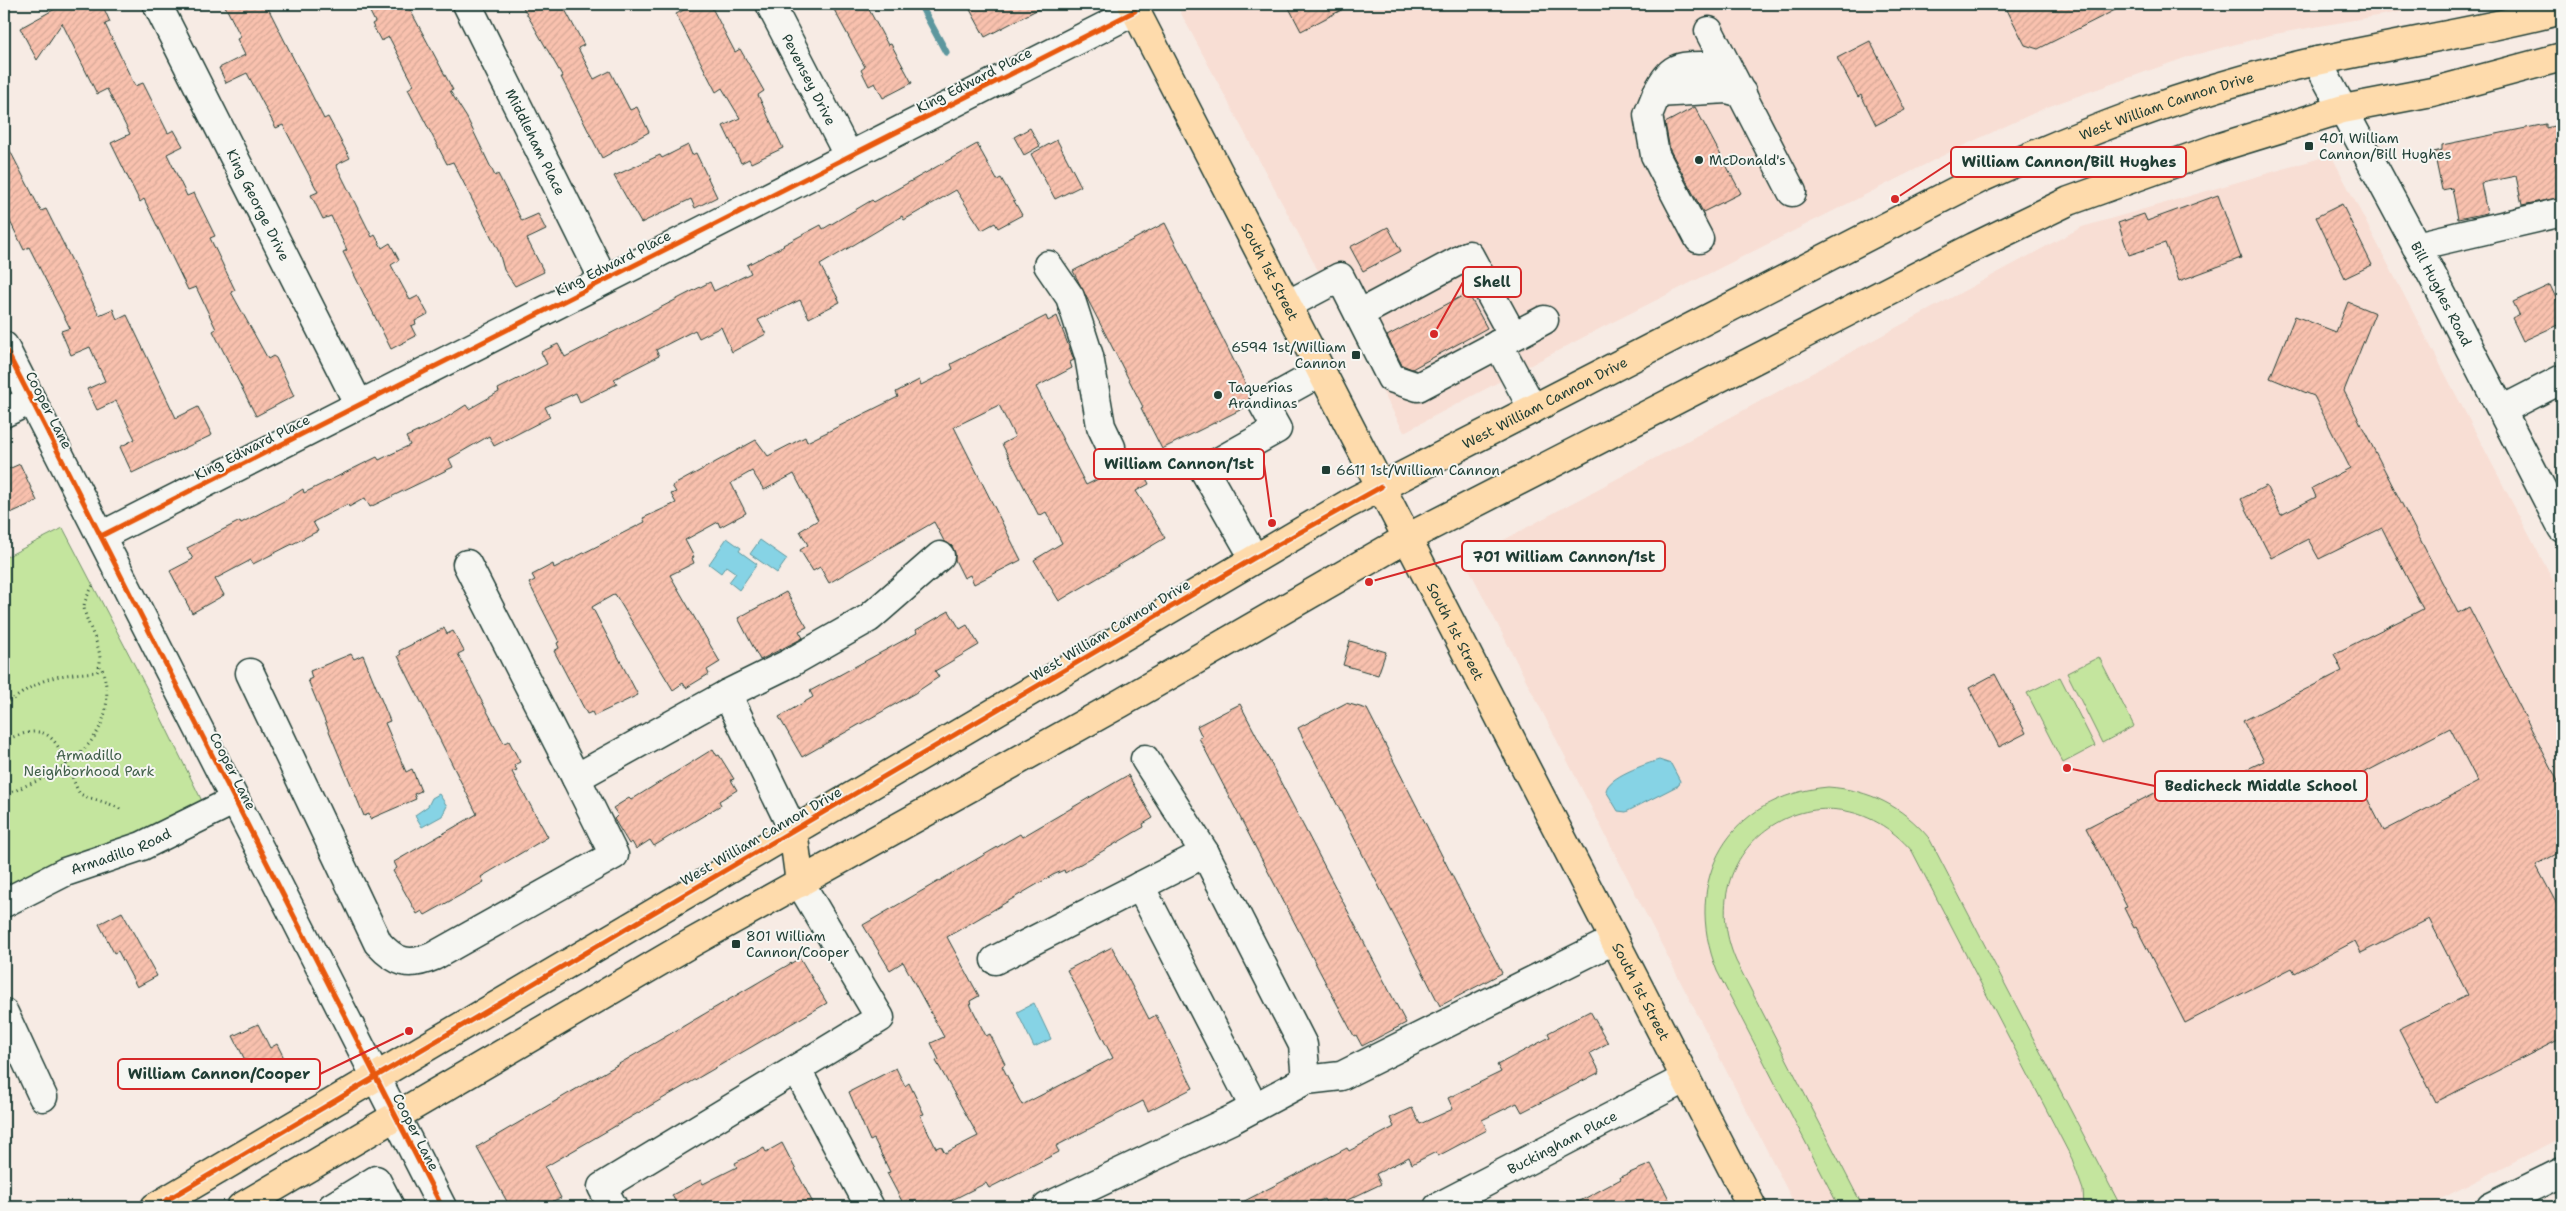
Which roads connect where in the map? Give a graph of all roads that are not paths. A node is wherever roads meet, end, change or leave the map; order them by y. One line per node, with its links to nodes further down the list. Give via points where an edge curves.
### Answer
1 (157, 4): 26 (street, King George Drive)
2 (467, 4): 17 (street, Middleham Place)
3 (770, 4): 11 (street, Pevensey Drive)
4 (1133, 7): 11 (street, King Edward Place); 18 (main road, South 1st Street)
5 (2562, 10): 8 (main road, West William Cannon Drive)
6 (1709, 31): 9 (street)
7 (2562, 57): 10 (main road, via 2432,92)
8 (2317, 61): 10 (street, Bill Hughes Road); 27 (main road, West William Cannon Drive, via 2185,96 2036,153 1873,232)
9 (1735, 91): 12 (street); 14 (street, via 1658,93 1648,115 1655,156)
10 (2343, 109): 15 (street, Bill Hughes Road); 34 (main road, via 2170,163 2069,201 1898,285)
11 (848, 155): 17 (street, King Edward Place)
12 (1792, 192)
13 (2562, 212): 15 (street)
14 (1699, 239)
15 (2416, 246): 28 (street, Bill Hughes Road)
16 (1048, 265): 30 (street, via 1070,297 1089,356 1101,426)
17 (604, 280): 26 (street, King Edward Place)
18 (1287, 305): 19 (street, via 1340,277); 23 (main road, South 1st Street)
19 (1359, 314): 21 (street, via 1391,378 1418,387); 21 (street, via 1469,255)
20 (1544, 320): 21 (street)
21 (1505, 340): 27 (street)
22 (4, 346): 25 (street, Cooper Lane)
23 (1321, 372): 31 (main road, South 1st Street); 36 (street, via 1263,404 1277,429 1204,470)
24 (2562, 378): 28 (street)
25 (31, 400): 29 (street); 33 (street, Cooper Lane)
26 (359, 405): 33 (street, King Edward Place)
27 (1533, 409): 31 (main road, West William Cannon Drive)
28 (2502, 410): 32 (street, Bill Hughes Road)
29 (4, 413)
30 (1111, 447)
31 (1381, 487): 34 (main road, South 1st Street); 36 (main road, West William Cannon Drive)
32 (2562, 528)
33 (101, 536): 42 (street, Cooper Lane)
34 (1409, 537): 45 (main road); 48 (main road, South 1st Street)
35 (940, 556): 39 (street, via 869,618 790,664)
36 (1254, 558): 43 (main road, West William Cannon Drive)
37 (467, 564): 41 (street)
38 (250, 674): 41 (street, via 378,943 403,962 417,963 434,956 614,855)
39 (727, 694): 41 (street); 43 (street)
40 (1146, 759): 44 (street)
41 (576, 778)
42 (235, 800): 47 (street, Armadillo Road, via 142,846 65,872); 52 (street, Cooper Lane)
43 (793, 830): 45 (main road); 52 (main road, West William Cannon Drive)
44 (1205, 853): 46 (street); 54 (street, via 1304,1045)
45 (800, 882): 51 (street, via 880,1018); 57 (main road)
46 (1140, 886): 49 (street); 56 (street)
47 (4, 903)
48 (1614, 940): 53 (main road, South 1st Street); 54 (street, via 1340,1076)
49 (995, 960)
50 (4, 1012): 55 (street)
51 (797, 1070): 64 (street, via 602,1187); 65 (street)
52 (375, 1076): 57 (street, Cooper Lane); 59 (main road, West William Cannon Drive)
53 (1686, 1078): 67 (street, Buckingham Place); 68 (main road, South 1st Street)
54 (1306, 1080): 56 (street)
55 (43, 1097)
56 (1254, 1108): 66 (street)
57 (394, 1116): 60 (main road); 63 (street, Cooper Lane)
58 (2562, 1172): 69 (street)
59 (155, 1207)
60 (241, 1207)
61 (332, 1207): 62 (street, via 376,1180)
62 (390, 1207)
63 (442, 1207)
64 (613, 1207)
65 (870, 1207)
66 (1047, 1207)
67 (1438, 1207)
68 (1752, 1207)
69 (2491, 1207)

